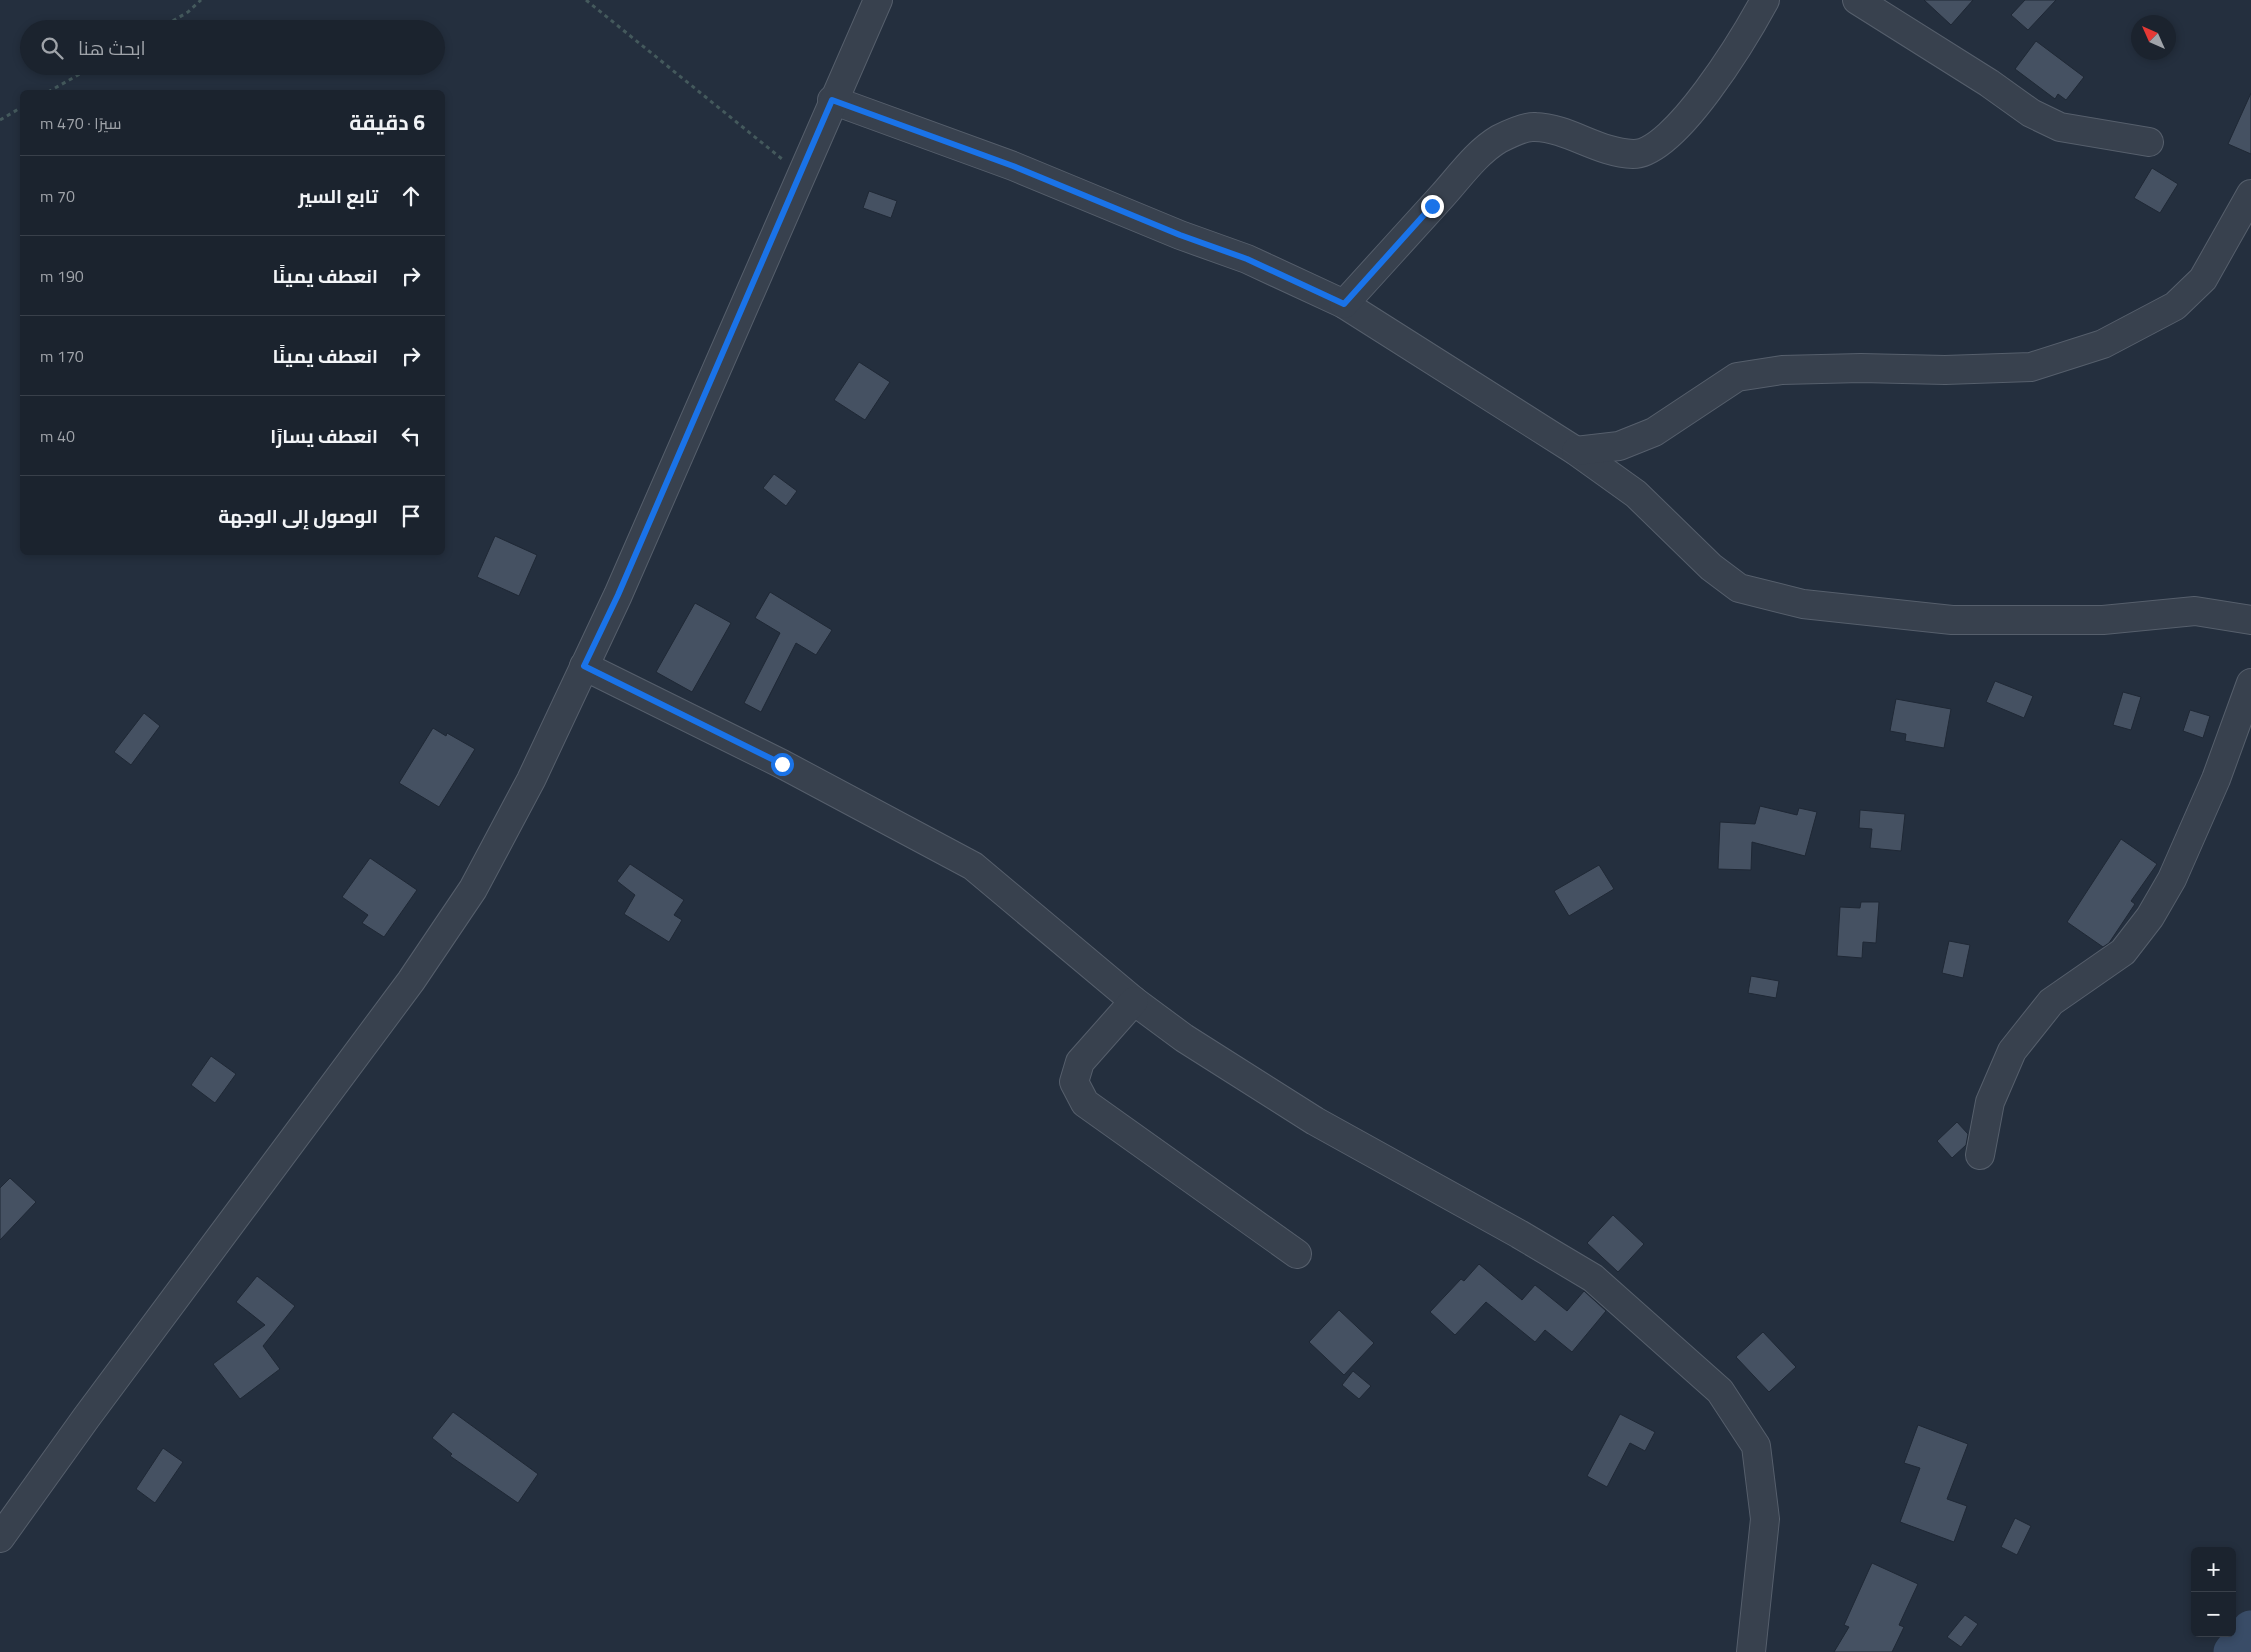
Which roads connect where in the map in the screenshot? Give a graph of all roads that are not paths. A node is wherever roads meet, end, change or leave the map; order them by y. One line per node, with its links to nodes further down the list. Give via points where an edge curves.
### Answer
1 (878, 0): 4 (street)
2 (1765, 0): 7 (street, via 1746,35 1696,107 1665,140 1635,154 1611,152 1568,134 1534,126 1499,140 1473,162)
3 (1857, 0): 5 (street, via 2031,113 2060,127)
4 (832, 100): 7 (street, via 1013,166 1247,259); 10 (street, via 618,595)
5 (2149, 142)
6 (2251, 194): 8 (street, via 2203,279 2175,306 2103,344 2031,367 1792,370 1737,377 1654,432 1619,446)
7 (1344, 304): 8 (street)
8 (1576, 451): 9 (street, via 1636,494 1711,568 1739,588 1794,602 1952,620 2103,620 2195,611)
9 (2251, 620)
10 (584, 666): 12 (street, via 782,764 973,866); 15 (street, via 531,780 473,889 411,981)
11 (2251, 683): 13 (street, via 2216,779 2150,917 2124,952 2051,1002 2012,1051 1990,1102)
12 (1134, 1001): 14 (street, via 1080,1062 1074,1082 1086,1103); 16 (street, via 1184,1038 1315,1121 1593,1278 1720,1391 1756,1446 1765,1519)
13 (1980, 1155)
14 (1297, 1254)
15 (0, 1538)
16 (1751, 1652)

